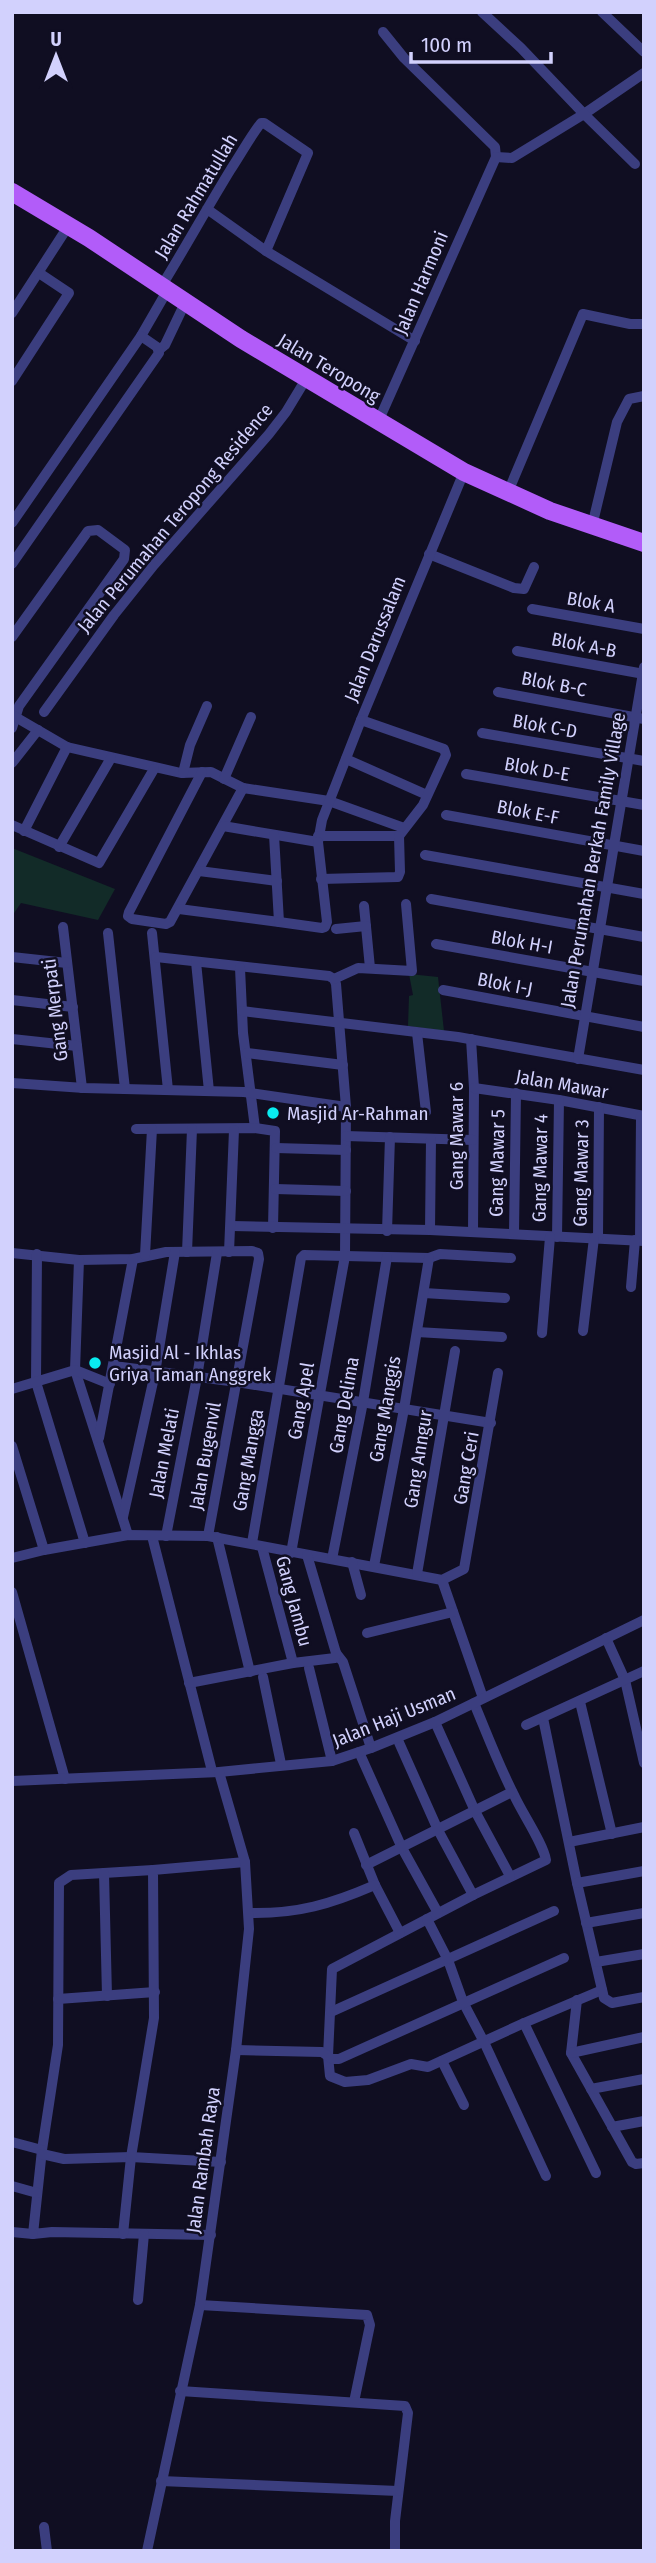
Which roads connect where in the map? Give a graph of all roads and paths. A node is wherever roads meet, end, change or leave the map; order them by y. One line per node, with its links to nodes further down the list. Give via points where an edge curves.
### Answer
1 (482, 12): 6 (street)
2 (602, 12): 4 (street)
3 (383, 32): 7 (street, via 495,147)
4 (644, 52)
5 (644, 73): 6 (street)
6 (584, 114): 7 (street, via 512,158); 8 (street)
7 (496, 157): 19 (street, Jalan Harmoni)
8 (635, 163)
9 (12, 192): 11 (main road, Jalan Teropong)
10 (207, 209): 12 (street); 12 (street, Jalan Rahmatullah, via 261,123 308,153); 14 (street, Jalan Rahmatullah)
11 (69, 225): 13 (street); 14 (main road, Jalan Teropong)
12 (266, 251): 19 (street)
13 (39, 273): 16 (street); 22 (street, via 68,291 68,297)
14 (164, 289): 15 (main road, Jalan Teropong); 18 (street, Jalan Rahmatullah)
15 (185, 303): 20 (street); 21 (main road, Jalan Teropong)
16 (12, 313)
17 (644, 324): 26 (street, via 583,314)
18 (141, 336): 20 (street); 27 (street, Jalan Rahmatullah)
19 (415, 341): 24 (street, Jalan Harmoni)
20 (159, 350): 31 (street)
21 (306, 379): 24 (main road, Jalan Teropong); 40 (street, Jalan Perumahan Teropong Residence, via 269,434 114,615)
22 (12, 382)
23 (644, 396): 28 (street, via 629,399 617,422)
24 (378, 422): 25 (main road, Jalan Teropong)
25 (464, 472): 26 (main road, Jalan Teropong); 30 (street, Jalan Darussalam)
26 (508, 492): 28 (main road, Jalan Teropong)
27 (12, 523)
28 (592, 526): 29 (main road, Jalan Teropong)
29 (644, 543)
30 (429, 554): 32 (street, via 514,588 524,589); 44 (street, Jalan Darussalam)
31 (12, 564)
32 (534, 567)
33 (532, 609): 34 (street, Blok A)
34 (644, 629)
35 (12, 638): 41 (street, via 88,531 98,530 125,550 124,559)
36 (517, 651): 37 (street, Blok A-B)
37 (643, 672): 43 (street, Jalan Perumahan Berkah Family Village)
38 (498, 692): 43 (street, Blok B-C)
39 (207, 706): 56 (street)
40 (44, 712)
41 (14, 715): 45 (street); 46 (street)
42 (251, 717): 58 (street)
43 (640, 718): 50 (street, Jalan Perumahan Berkah Family Village)
44 (361, 720): 51 (street, Jalan Darussalam); 60 (street, via 447,751)
45 (12, 728)
46 (38, 730): 48 (street); 53 (street)
47 (482, 733): 50 (street, Blok C-D)
48 (67, 747): 49 (street); 67 (street)
49 (111, 758): 54 (street); 72 (street)
50 (628, 758): 52 (street, Blok C-D); 62 (street, Jalan Perumahan Berkah Family Village)
51 (346, 759): 60 (street); 61 (street, Jalan Darussalam)
52 (644, 761)
53 (12, 763)
54 (154, 769): 56 (street); 72 (street, via 99,863)
55 (202, 772): 56 (street); 58 (street); 83 (street, via 128,916 166,924)
56 (183, 773)
57 (466, 774): 62 (street, Blok D-E)
58 (224, 779): 59 (street)
59 (243, 788): 61 (street); 66 (street)
60 (427, 795): 68 (street)
61 (329, 801): 68 (street); 70 (street, Jalan Darussalam)
62 (621, 802): 63 (street, Blok D-E); 71 (street, Jalan Perumahan Berkah Family Village)
63 (644, 805)
64 (446, 815): 71 (street, Blok E-F)
65 (12, 825): 67 (street)
66 (223, 826): 69 (street); 75 (street)
67 (24, 831): 72 (street)
68 (401, 832): 70 (street); 76 (street, via 398,877)
69 (274, 835): 70 (street); 77 (street)
70 (318, 839): 76 (street, Jalan Darussalam)
71 (614, 846): 73 (street, Blok E-F); 78 (street, Jalan Perumahan Berkah Family Village)
72 (59, 848)
73 (644, 850)
74 (425, 855): 78 (street)
75 (199, 871): 77 (street); 83 (street)
76 (321, 879): 84 (street, Jalan Darussalam, via 325,927)
77 (277, 881): 84 (street)
78 (607, 887): 79 (street); 88 (street, Jalan Perumahan Berkah Family Village)
79 (644, 894)
80 (431, 899): 88 (street)
81 (406, 904): 98 (street, via 412,971)
82 (364, 905): 85 (street)
83 (179, 909): 84 (street)
84 (279, 922)
85 (366, 926): 87 (street); 98 (street)
86 (63, 927): 96 (street, Gang Merpati)
87 (336, 929)
88 (600, 929): 91 (street); 99 (street, Jalan Perumahan Berkah Family Village)
89 (108, 933): 120 (street)
90 (152, 933): 94 (street)
91 (644, 937)
92 (436, 944): 99 (street, Blok H-I)
93 (12, 957): 96 (street)
94 (156, 957): 95 (street); 121 (street)
95 (196, 962): 97 (street); 122 (street)
96 (67, 963): 104 (street, Gang Merpati)
97 (240, 968): 100 (street); 105 (street)
98 (370, 968): 100 (street, via 358,968)
99 (593, 971): 101 (street, Blok H-I); 106 (street, Jalan Perumahan Berkah Family Village)
100 (334, 979): 107 (street, Gang Apel)
101 (644, 981)
102 (443, 990): 106 (street, Blok I-J)
103 (12, 1000): 104 (street)
104 (73, 1007): 112 (street, Gang Merpati)
105 (242, 1012): 107 (street); 113 (street)
106 (585, 1016): 108 (street, Blok I-J); 114 (street, Jalan Perumahan Berkah Family Village)
107 (339, 1023): 109 (street); 115 (street, Gang Apel)
108 (644, 1027)
109 (417, 1033): 111 (street); 128 (street)
110 (12, 1039): 112 (street)
111 (471, 1039): 114 (street); 119 (street, Gang Mawar 6)
112 (77, 1046): 118 (street, Gang Merpati)
113 (247, 1052): 115 (street); 124 (street)
114 (578, 1059): 116 (street)
115 (343, 1065): 126 (street, Gang Apel)
116 (644, 1070)
117 (12, 1083): 118 (street)
118 (82, 1088): 120 (street)
119 (474, 1088): 123 (street, Jalan Mawar); 138 (street, Gang Mawar 6)
120 (125, 1089): 121 (street)
121 (168, 1090): 122 (street)
122 (209, 1091): 124 (street)
123 (516, 1093): 125 (street, Jalan Mawar); 149 (street, Gang Mawar 5)
124 (252, 1095): 126 (street); 130 (street)
125 (559, 1100): 127 (street, Jalan Mawar); 150 (street, Gang Mawar 4)
126 (346, 1107): 135 (street, Gang Apel)
127 (599, 1107): 129 (street, Jalan Mawar); 151 (street, Gang Mawar 3)
128 (426, 1112)
129 (643, 1116): 152 (street)
130 (255, 1128): 134 (street); 139 (street, via 275,1132)
131 (136, 1129): 132 (street)
132 (152, 1129): 133 (street); 157 (street)
133 (192, 1129): 134 (street); 153 (street)
134 (234, 1130): 143 (street, Jalan Melati)
135 (346, 1136): 136 (street); 140 (street, Gang Apel)
136 (390, 1138): 137 (street); 147 (street)
137 (431, 1139): 138 (street); 146 (street)
138 (473, 1140): 148 (street, Gang Mawar 6)
139 (276, 1148): 140 (street); 141 (street)
140 (346, 1150): 142 (street, Gang Apel)
141 (275, 1189): 142 (street); 144 (street)
142 (346, 1191): 145 (street, Gang Apel)
143 (232, 1226): 144 (street); 154 (street, Jalan Melati)
144 (273, 1228): 145 (street)
145 (346, 1229): 147 (street); 158 (street, Gang Apel)
146 (430, 1230): 147 (street); 148 (street)
147 (387, 1231)
148 (473, 1233): 149 (street)
149 (514, 1233): 150 (street)
150 (553, 1237): 151 (street); 169 (street, Gang Mawar 4)
151 (596, 1238): 152 (street); 167 (street, Gang Mawar 3)
152 (640, 1240): 164 (street)
153 (181, 1252): 154 (street); 157 (street); 174 (street)
154 (223, 1252): 176 (street, Jalan Melati); 178 (street, Jalan Bugenvil, via 252,1251 259,1259)
155 (12, 1253): 156 (street)
156 (37, 1254): 163 (street); 177 (street)
157 (145, 1255): 162 (street)
158 (345, 1256): 159 (street); 181 (street, Gang Mangga, via 308,1253 301,1258); 182 (street, Gang Apel)
159 (387, 1257): 160 (street); 183 (street, Gang Delima)
160 (429, 1258): 161 (street, via 439,1254); 165 (street, Gang Manggis)
161 (511, 1258)
162 (133, 1259): 163 (street); 172 (street)
163 (79, 1260): 173 (street)
164 (631, 1287)
165 (424, 1293): 166 (street); 168 (street, Gang Manggis)
166 (505, 1298)
167 (583, 1331)
168 (416, 1332): 170 (street); 184 (street, Gang Manggis)
169 (542, 1333)
170 (502, 1337)
171 (454, 1351): 185 (street, Gang Anngur)
172 (114, 1366): 174 (street); 179 (street)
173 (75, 1370): 177 (street); 179 (street); 187 (street)
174 (155, 1373): 176 (street); 189 (street)
175 (498, 1373): 186 (street, Gang Ceri)
176 (197, 1377): 178 (street); 192 (street, Jalan Melati)
177 (36, 1382): 180 (street); 194 (street)
178 (237, 1382): 181 (street); 193 (street, Jalan Bugenvil)
179 (110, 1384): 187 (street)
180 (12, 1389)
181 (278, 1389): 182 (street); 195 (street, Gang Mangga)
182 (320, 1395): 183 (street); 197 (street, Gang Apel)
183 (363, 1402): 184 (street); 200 (street, Gang Delima)
184 (404, 1409): 185 (street); 202 (street, Gang Manggis)
185 (442, 1414): 186 (street); 203 (street, Gang Anngur)
186 (491, 1423): 204 (street, Gang Ceri, via 464,1569)
187 (99, 1441): 189 (street)
188 (12, 1446): 196 (street)
189 (123, 1518): 190 (street)
190 (128, 1535): 191 (street); 194 (street)
191 (152, 1536): 192 (street); 218 (street, Jalan Rambah Raya)
192 (166, 1536): 193 (street)
193 (212, 1537): 195 (street); 215 (street)
194 (85, 1543): 196 (street)
195 (257, 1545): 197 (street); 212 (street, Gang Jambu)
196 (44, 1550): 199 (street)
197 (291, 1553): 198 (street)
198 (307, 1555): 200 (street); 211 (street)
199 (12, 1558)
200 (332, 1559): 201 (street)
201 (352, 1562): 202 (street); 206 (street)
202 (374, 1566): 203 (street)
203 (417, 1574): 204 (street)
204 (442, 1580): 207 (street)
205 (12, 1592): 232 (street)
206 (361, 1595)
207 (453, 1612): 209 (street); 219 (street)
208 (644, 1620): 210 (street, Jalan Haji Usman)
209 (367, 1633)
210 (606, 1638): 217 (street); 219 (street, Jalan Haji Usman)
211 (336, 1655): 212 (street); 226 (street, via 346,1670)
212 (293, 1663): 215 (street)
213 (309, 1668): 228 (street)
214 (644, 1671): 217 (street)
215 (250, 1672): 218 (street)
216 (263, 1677): 230 (street)
217 (625, 1680): 220 (street); 222 (street)
218 (189, 1683): 231 (street, Jalan Rambah Raya)
219 (479, 1701): 223 (street, Jalan Haji Usman); 234 (street)
220 (580, 1702): 221 (street); 239 (street)
221 (543, 1718): 224 (street); 240 (street)
222 (639, 1720): 229 (street)
223 (435, 1722): 225 (street, Jalan Haji Usman); 235 (street)
224 (526, 1725)
225 (397, 1738): 226 (street, Jalan Haji Usman); 237 (street)
226 (371, 1748): 227 (street, Jalan Haji Usman)
227 (359, 1752): 228 (street, Jalan Haji Usman); 241 (street)
228 (332, 1761): 230 (street, Jalan Haji Usman)
229 (644, 1762)
230 (281, 1765): 231 (street, Jalan Haji Usman)
231 (215, 1772): 232 (street, Jalan Haji Usman); 242 (street, Jalan Rambah Raya)
232 (65, 1779): 233 (street, Jalan Haji Usman)
233 (12, 1782)
234 (512, 1792): 235 (street); 247 (street, via 546,1860)
235 (475, 1811): 237 (street); 247 (street)
236 (644, 1827): 239 (street)
237 (438, 1830): 241 (street); 250 (street)
238 (354, 1833): 243 (street)
239 (612, 1834): 240 (street)
240 (569, 1842): 248 (street)
241 (402, 1848): 243 (street); 254 (street)
242 (245, 1862): 244 (street); 252 (street, Jalan Rambah Raya)
243 (366, 1865): 249 (street)
244 (153, 1870): 246 (street); 262 (street)
245 (644, 1871): 248 (street)
246 (104, 1873): 263 (street); 265 (street, via 71,1875 59,1883)
247 (510, 1876): 250 (street)
248 (577, 1883): 255 (street)
249 (375, 1885): 252 (street, via 331,1904); 256 (street)
250 (473, 1895): 254 (street)
251 (554, 1911): 259 (street)
252 (249, 1913): 272 (street, Jalan Rambah Raya)
253 (644, 1913): 255 (street)
254 (433, 1916): 256 (street); 259 (street)
255 (586, 1923): 260 (street)
256 (400, 1933): 268 (street, via 332,1969)
257 (644, 1954): 260 (street)
258 (564, 1958): 267 (street)
259 (448, 1960): 267 (street); 268 (street)
260 (596, 1962): 261 (street)
261 (602, 1990): 264 (street, via 612,2003); 266 (street)
262 (155, 1993): 263 (street); 283 (street)
263 (107, 1996): 265 (street)
264 (644, 1997)
265 (58, 1999): 282 (street, via 58,2045)
266 (577, 2000): 269 (street); 273 (street)
267 (463, 2002): 271 (street); 274 (street, via 339,2059)
268 (331, 2012): 274 (street)
269 (523, 2022): 271 (street); 286 (street)
270 (644, 2037): 273 (street)
271 (484, 2042): 275 (street); 287 (street)
272 (236, 2050): 274 (street, via 322,2052); 284 (street, Jalan Rambah Raya)
273 (571, 2053): 277 (street)
274 (328, 2056): 275 (street, via 330,2076 345,2082 368,2080 411,2064 425,2068)
275 (442, 2061): 278 (street)
276 (644, 2079): 277 (street)
277 (591, 2090): 280 (street)
278 (464, 2105)
279 (644, 2121): 280 (street)
280 (612, 2127): 285 (street, via 632,2161)
281 (12, 2142): 282 (street)
282 (42, 2152): 283 (street, via 64,2159); 289 (street)
283 (131, 2157): 284 (street); 292 (street)
284 (220, 2162): 294 (street, Jalan Rambah Raya)
285 (644, 2163)
286 (596, 2173)
287 (546, 2176)
288 (12, 2186): 289 (street)
289 (37, 2193): 291 (street)
290 (12, 2232): 291 (street)
291 (33, 2234): 292 (street)
292 (123, 2234): 293 (street)
293 (144, 2234): 294 (street); 295 (street)
294 (211, 2235): 296 (street, Jalan Rambah Raya)
295 (138, 2300)
296 (200, 2305): 297 (street, Jalan Rambah Raya); 298 (street, via 367,2315 370,2325)
297 (180, 2391): 298 (street); 299 (street, Jalan Rambah Raya)
298 (354, 2402): 300 (street, via 408,2408)
299 (161, 2481): 300 (street); 303 (street, Jalan Rambah Raya)
300 (398, 2491): 304 (street)
301 (44, 2527): 302 (street)
302 (47, 2551)
303 (147, 2551)
304 (395, 2551)

